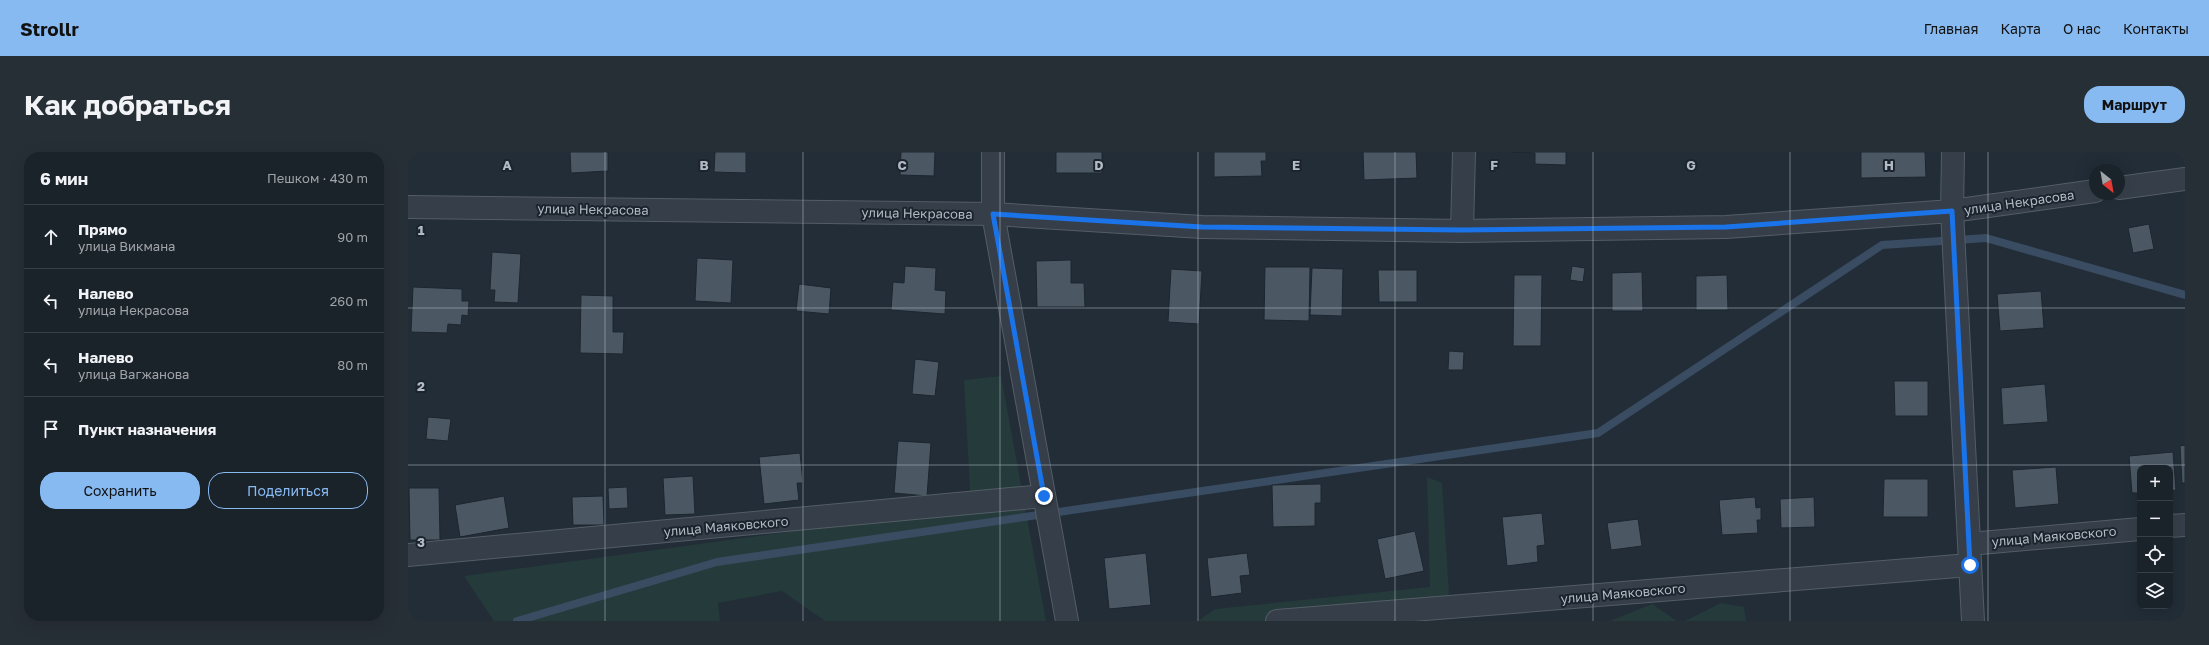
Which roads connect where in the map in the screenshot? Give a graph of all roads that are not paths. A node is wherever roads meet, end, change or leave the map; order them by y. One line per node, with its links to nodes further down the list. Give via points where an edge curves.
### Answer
1 (993, 152): 9 (street)
2 (1464, 152): 10 (street)
3 (1953, 152): 8 (street)
4 (2185, 179): 5 (street)
5 (2125, 187)
6 (2089, 192): 8 (street, улица Некрасова)
7 (408, 207): 9 (street, улица Некрасова)
8 (1952, 211): 10 (street, улица Некрасова, via 1726,227); 15 (street)
9 (993, 214): 10 (street, улица Некрасова, via 1202,227); 11 (street)
10 (1462, 230)
11 (1044, 496): 16 (street, улица Маяковского); 17 (street)
12 (2185, 524): 13 (street)
13 (2173, 526)
14 (2137, 529): 15 (street, улица Маяковского)
15 (1969, 554): 18 (street, улица Маяковского); 19 (street)
16 (408, 555)
17 (1067, 621)
18 (1277, 621)
19 (1973, 621)

